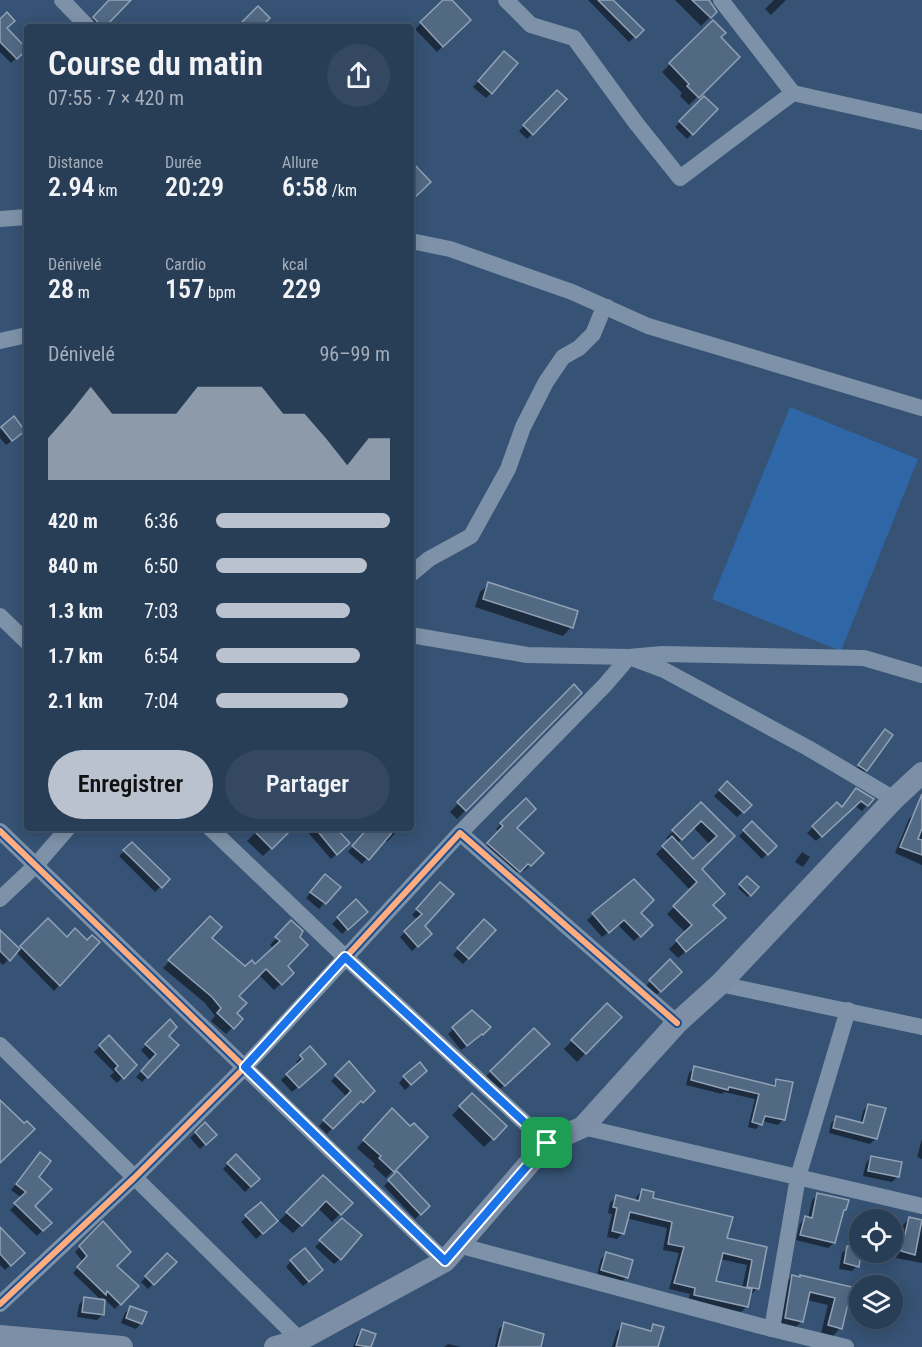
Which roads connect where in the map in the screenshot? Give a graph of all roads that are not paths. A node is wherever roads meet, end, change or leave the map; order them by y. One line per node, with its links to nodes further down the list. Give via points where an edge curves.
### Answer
1 (62, 0): 4 (street)
2 (506, 0): 5 (street, via 531,25 574,38 680,178)
3 (721, 0): 5 (street)
4 (85, 24)
5 (793, 93): 6 (street)
6 (922, 122)
7 (24, 217): 8 (street)
8 (0, 219)
9 (414, 241): 10 (street, via 450,249)
10 (607, 307): 13 (street, via 648,326); 14 (street, via 592,334 553,370 523,427 508,469 471,536)
11 (24, 336): 12 (street)
12 (0, 341)
13 (922, 408)
14 (414, 572)
15 (0, 615): 17 (street)
16 (414, 636): 18 (street, via 527,655)
17 (24, 639)
18 (629, 657): 19 (street, via 662,654 864,658); 21 (street, via 664,670); 25 (street)
19 (922, 675)
20 (922, 773): 21 (main road)
21 (894, 799): 29 (main road)
22 (0, 831): 26 (street)
23 (65, 831): 26 (street)
24 (213, 831): 28 (street)
25 (460, 833): 28 (street); 31 (street)
26 (36, 865): 27 (street); 34 (street)
27 (0, 899)
28 (345, 957): 34 (street); 36 (street)
29 (720, 984): 30 (street); 31 (main road)
30 (848, 1010): 32 (street); 38 (street)
31 (677, 1023): 35 (main road)
32 (922, 1027)
33 (0, 1045): 37 (street)
34 (245, 1067): 37 (street); 40 (street)
35 (583, 1127): 36 (main road); 38 (street)
36 (547, 1143): 40 (main road)
37 (134, 1178): 41 (street); 44 (street)
38 (798, 1178): 39 (street); 42 (street)
39 (922, 1206)
40 (452, 1253): 42 (street); 44 (main road)
41 (0, 1304)
42 (772, 1329): 47 (street)
43 (0, 1336): 45 (main road)
44 (300, 1340): 46 (main road)
45 (122, 1347)
46 (274, 1347)
47 (846, 1347)

